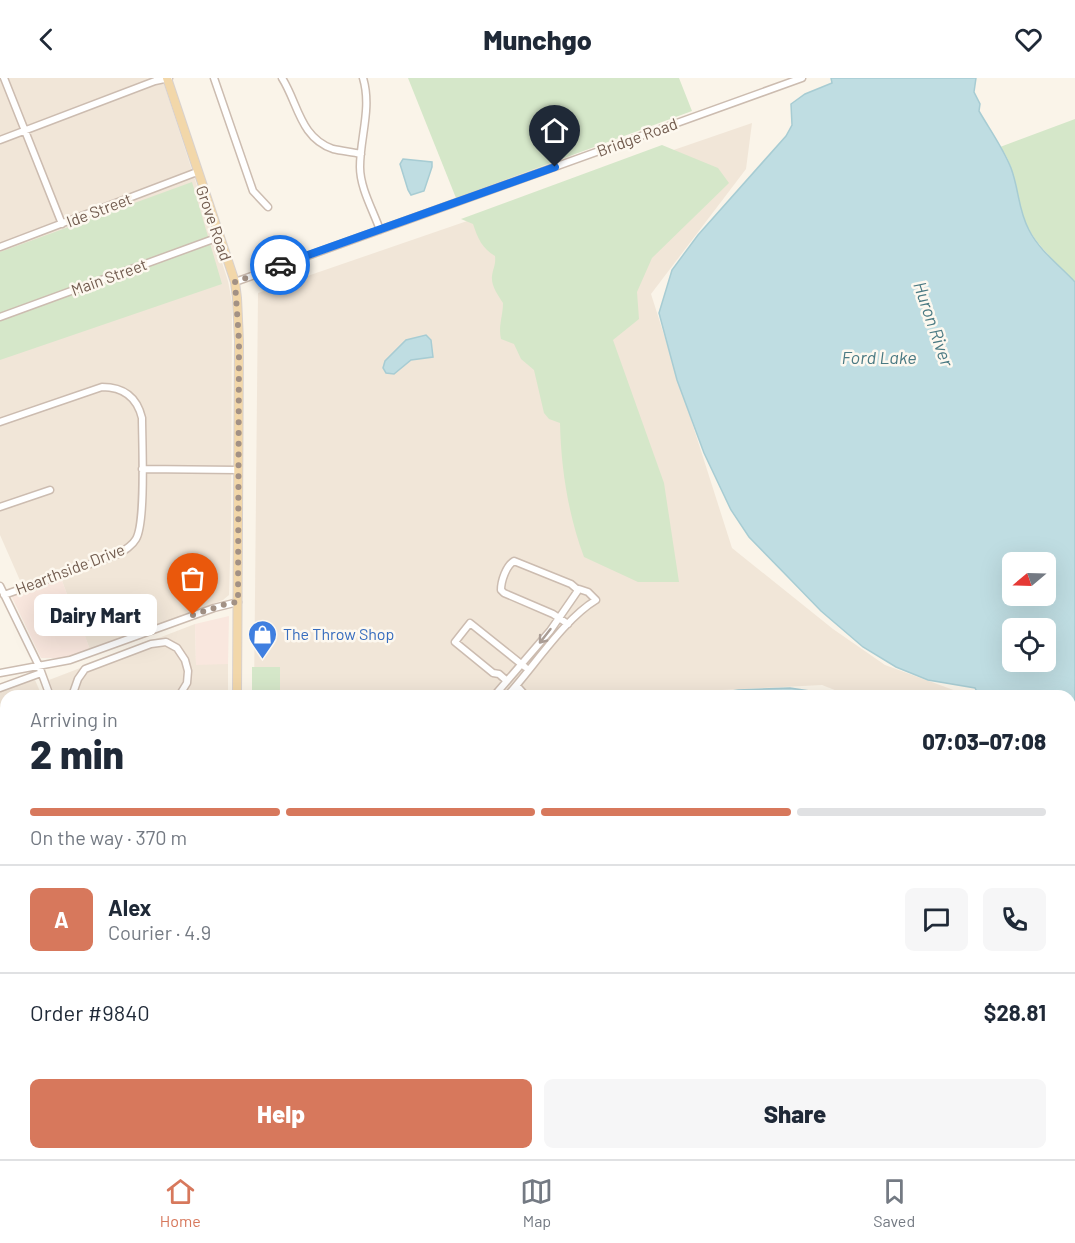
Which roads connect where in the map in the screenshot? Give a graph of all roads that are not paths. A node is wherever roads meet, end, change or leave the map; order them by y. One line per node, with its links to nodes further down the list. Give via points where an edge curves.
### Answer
1 (4, 78): 7 (street)
2 (168, 78): 7 (street); 10 (main road, Grove Road)
3 (214, 78): 11 (street, via 253,191)
4 (282, 78): 9 (street, via 312,135 333,148)
5 (363, 78): 9 (street, via 368,103)
6 (802, 78): 13 (street, Bridge Road)
7 (24, 131): 8 (street); 12 (street)
8 (0, 140)
9 (361, 154): 13 (street, via 361,179)
10 (197, 172): 12 (street, Ide Street); 14 (main road, Grove Road)
11 (268, 207)
12 (62, 224): 15 (street, Ide Street)
13 (380, 230): 16 (street, Bridge Road)
14 (219, 237): 16 (main road, Grove Road); 17 (street, Main Street)
15 (0, 247)
16 (235, 282): 20 (main road, Grove Road, via 239,341)
17 (0, 316)
18 (0, 422): 19 (street, Hearthside Drive, via 102,387 117,388 140,408)
19 (142, 468): 20 (street); 25 (street, Hearthside Drive, via 140,528 129,547)
20 (238, 470): 26 (main road, Grove Road)
21 (50, 490): 22 (street)
22 (0, 507)
23 (0, 586): 25 (street)
24 (578, 590): 27 (street); 27 (street, via 518,562 510,564 501,590); 28 (street, via 588,592 596,600)
25 (4, 595): 30 (street)
26 (238, 602): 30 (street); 39 (main road, Grove Road)
27 (559, 618): 28 (street); 29 (street, one-way to 29)
28 (568, 624): 31 (street)
29 (523, 664): 31 (street); 33 (street); 33 (street, via 470,623 455,642)
30 (40, 669): 32 (street); 35 (street); 36 (street)
31 (529, 672): 34 (street)
32 (0, 673)
33 (507, 681): 40 (street)
34 (517, 686): 41 (street); 42 (street)
35 (0, 688)
36 (48, 690)
37 (74, 690): 38 (street, via 85,669 160,642 172,644 185,660 188,671)
38 (182, 690)
39 (237, 690)
40 (499, 690)
41 (513, 690)
42 (521, 690)

